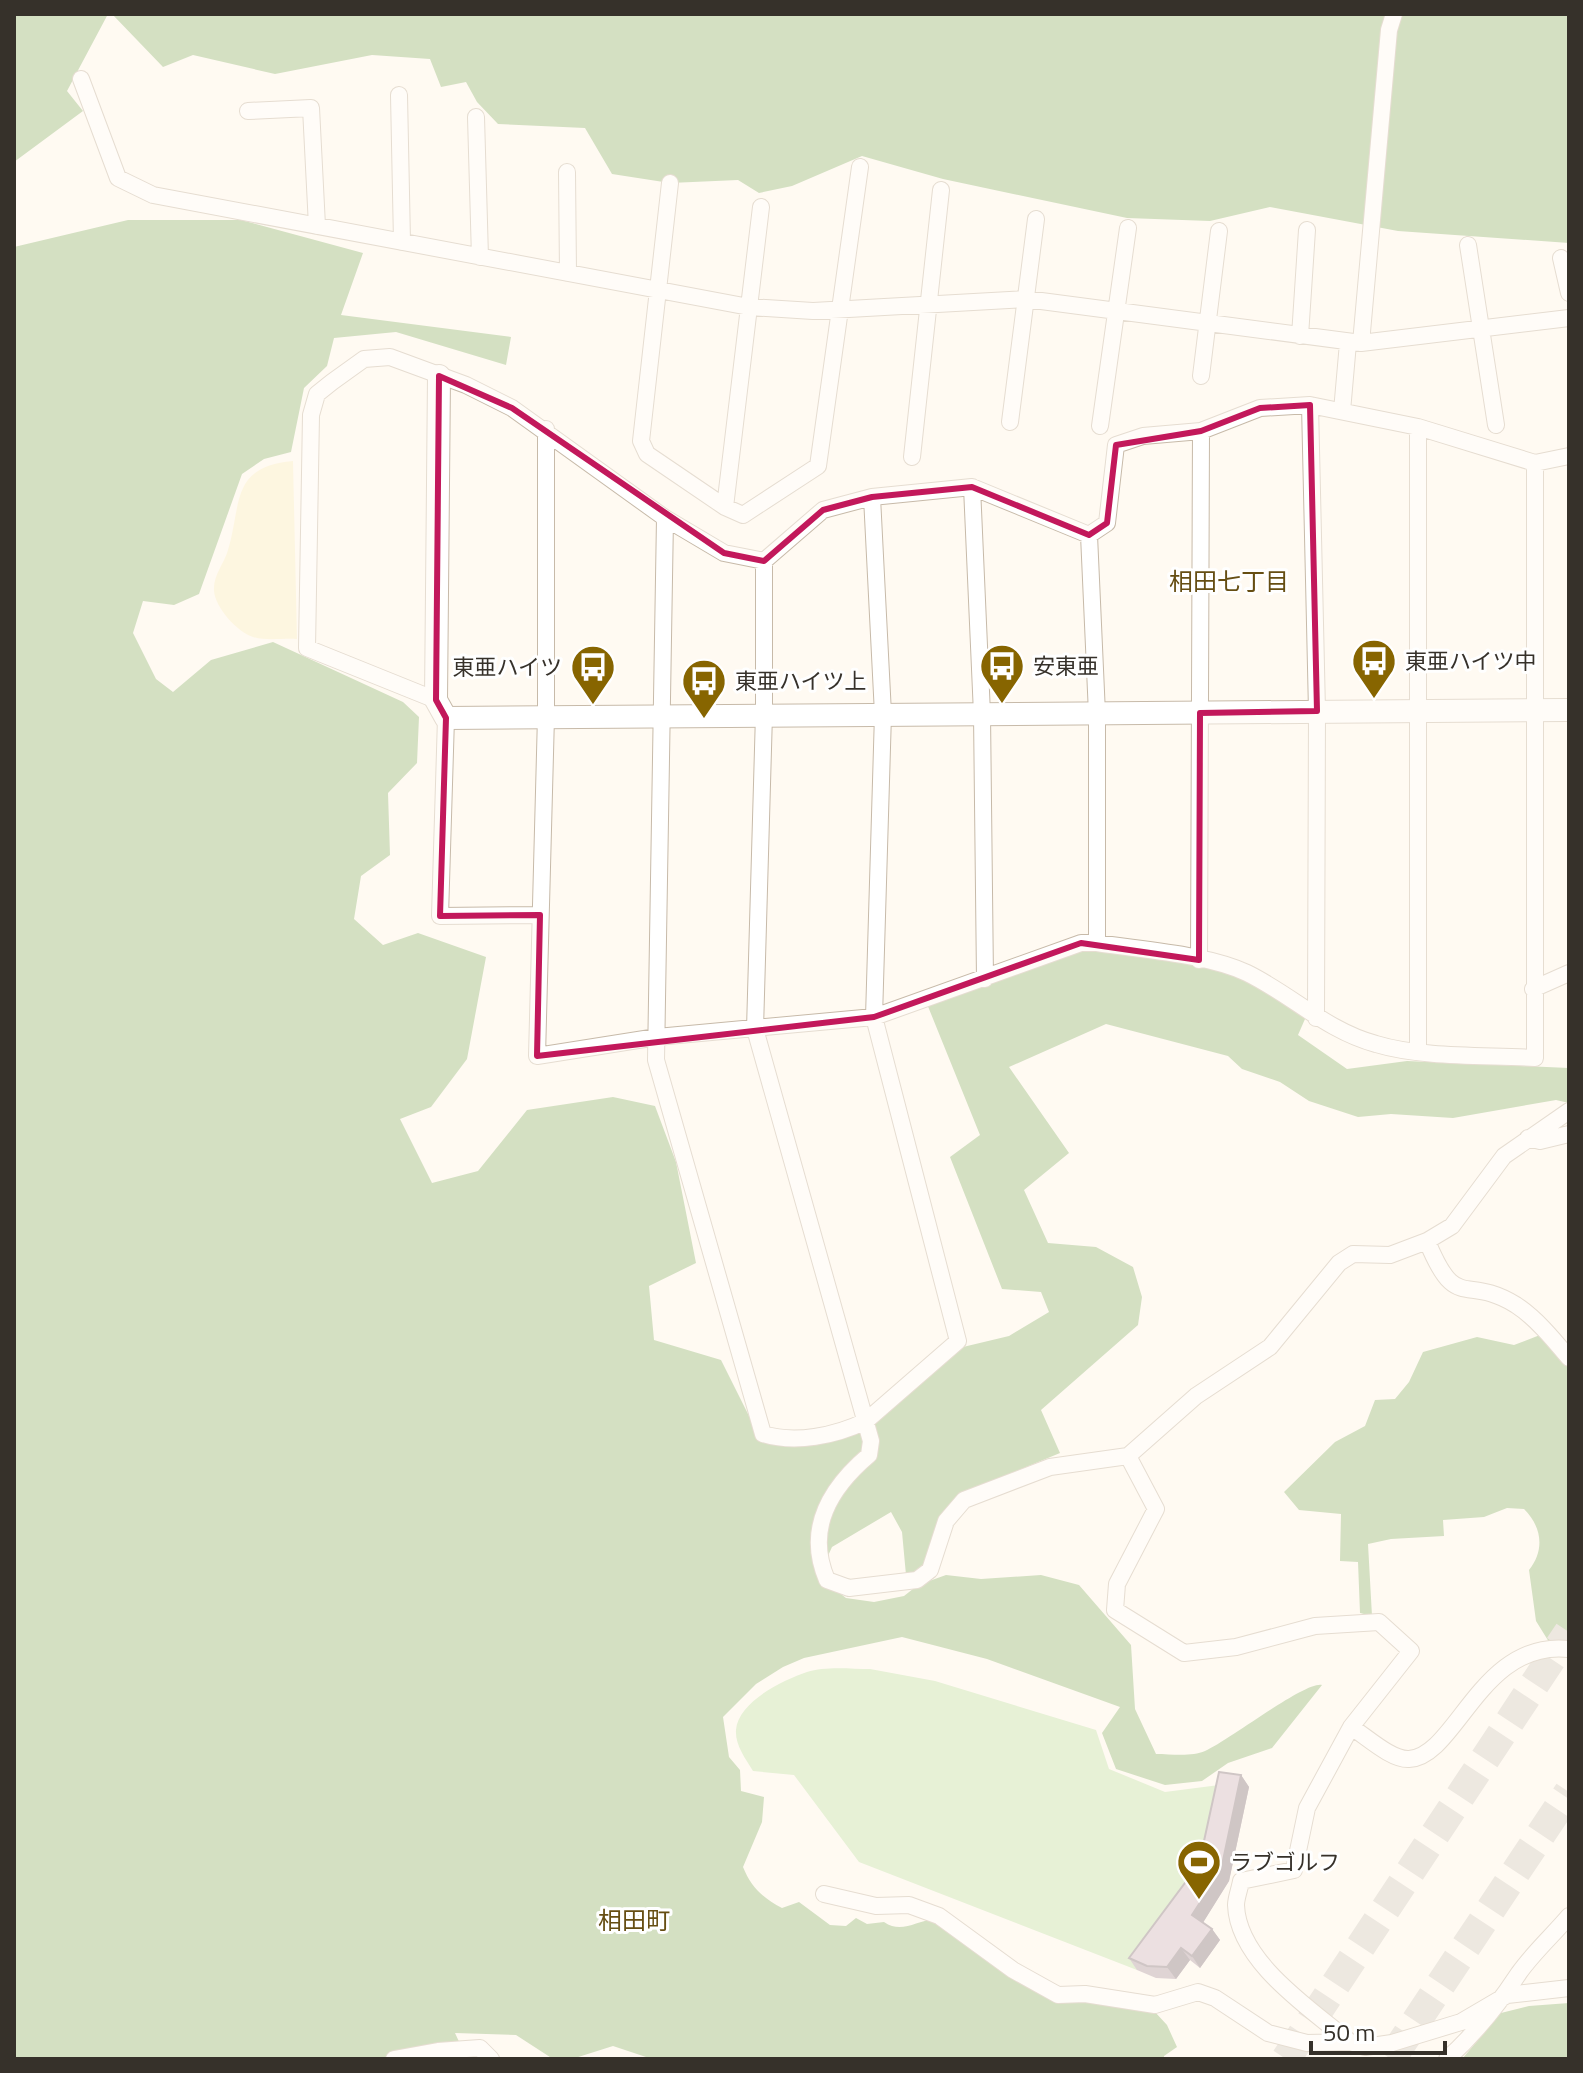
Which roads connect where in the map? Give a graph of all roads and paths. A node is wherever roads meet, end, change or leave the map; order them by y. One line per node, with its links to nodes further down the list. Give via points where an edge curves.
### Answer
1 (1394, 14): 32 (street)
2 (81, 79): 12 (street, via 118,178 173,201)
3 (399, 95): 16 (street)
4 (248, 111): 12 (street, via 311,108)
5 (476, 117): 18 (street)
6 (860, 167): 26 (street)
7 (567, 172): 20 (street)
8 (670, 183): 21 (street)
9 (941, 190): 24 (street)
10 (761, 207): 25 (street)
11 (1036, 219): 23 (street)
12 (317, 226): 16 (street)
13 (1128, 228): 27 (street)
14 (1307, 230): 31 (street)
15 (1219, 231): 29 (street)
16 (402, 242): 18 (street)
17 (1468, 245): 30 (street)
18 (480, 257): 20 (street)
19 (1561, 258): 22 (street)
20 (568, 273): 21 (street)
21 (658, 290): 25 (street); 48 (street, via 641,441 647,454)
22 (1569, 293)
23 (1026, 299): 24 (street); 27 (street); 37 (street)
24 (929, 304): 26 (street); 44 (street)
25 (749, 307): 26 (street); 48 (street)
26 (840, 308): 48 (street, via 818,466 743,515)
27 (1116, 312): 29 (street); 39 (street)
28 (1569, 318): 30 (street)
29 (1210, 323): 31 (street); 34 (street)
30 (1481, 330): 32 (street); 38 (street)
31 (1300, 336): 32 (street)
32 (1355, 343): 36 (street)
33 (439, 376): 41 (street); 52 (street); 52 (street, via 390,357 364,359 317,394 311,415 307,648)
34 (1201, 376)
35 (1310, 405): 36 (street); 42 (street, via 1260,408); 55 (street)
36 (1342, 411): 40 (street)
37 (1010, 422)
38 (1496, 425)
39 (1100, 426)
40 (1418, 427): 45 (street); 56 (street)
41 (546, 429): 49 (street); 62 (street)
42 (1201, 431): 50 (street, via 1143,436 1116,445 1107,523); 57 (street)
43 (1569, 456): 45 (street)
44 (912, 457)
45 (1535, 463): 53 (street)
46 (972, 487): 47 (street); 50 (street); 60 (street)
47 (872, 497): 51 (street, via 823,510); 59 (street)
48 (725, 507)
49 (665, 518): 51 (street, via 724,553); 63 (street)
50 (1089, 535): 61 (street)
51 (764, 561): 58 (street)
52 (441, 709): 62 (street); 64 (street, via 440,916)
53 (1534, 710): 54 (street); 56 (street); 69 (street)
54 (1569, 710)
55 (1317, 711): 56 (street); 57 (street); 71 (street)
56 (1417, 712): 74 (street)
57 (1200, 713): 61 (street); 66 (street)
58 (764, 714): 59 (street); 63 (street); 72 (street)
59 (883, 714): 60 (street); 70 (street)
60 (982, 714): 61 (street); 68 (street)
61 (1097, 714): 65 (street)
62 (546, 716): 63 (street); 64 (street)
63 (664, 716): 73 (street)
64 (540, 915): 73 (street, via 537,1056)
65 (1097, 943): 66 (street); 68 (street, via 1081,943)
66 (1199, 960): 71 (street, via 1243,971)
67 (1569, 973): 69 (street)
68 (985, 979): 70 (street)
69 (1533, 989): 74 (street, via 1535,1058)
70 (874, 1017): 72 (street); 80 (street, via 958,1341)
71 (1316, 1018): 74 (street, via 1378,1045)
72 (755, 1029): 73 (street); 80 (street)
73 (657, 1037): 80 (street, via 656,1060 763,1434 786,1441)
74 (1418, 1050)
75 (1569, 1111): 77 (street)
76 (1569, 1134): 77 (street, via 1540,1141)
77 (1528, 1138): 78 (street, via 1504,1156 1464,1214)
78 (1427, 1241): 79 (street, via 1440,1273 1454,1288 1496,1295 1518,1306); 81 (street, via 1390,1255 1353,1254 1339,1263 1270,1347 1196,1396)
79 (1569, 1358)
80 (866, 1421): 81 (street, via 869,1455 841,1480 817,1538 816,1552 827,1580 849,1588 917,1580 930,1570 946,1521 964,1500 1050,1467)
81 (1128, 1456): 83 (street, via 1156,1509 1117,1584 1115,1610 1184,1653 1236,1647 1315,1626 1379,1622 1411,1651)
82 (1569, 1649): 83 (street, via 1548,1647 1522,1656 1498,1673 1430,1750 1411,1760 1397,1757)
83 (1351, 1727): 88 (street, via 1307,1808 1294,1870 1241,1881 1236,1905 1255,1958)
84 (824, 1894): 88 (street, via 876,1906 909,1905 939,1916 1013,1970 1058,1995 1155,2005 1198,1992 1268,2033 1307,2043)
85 (1569, 1916): 87 (street, via 1520,1971)
86 (1569, 1988): 87 (street)
87 (1507, 1995): 88 (street, via 1461,2022 1424,2035 1365,2047); 91 (street)
88 (1350, 2042)
89 (394, 2059): 90 (street, via 480,2048)
90 (491, 2059)
91 (1447, 2059)

